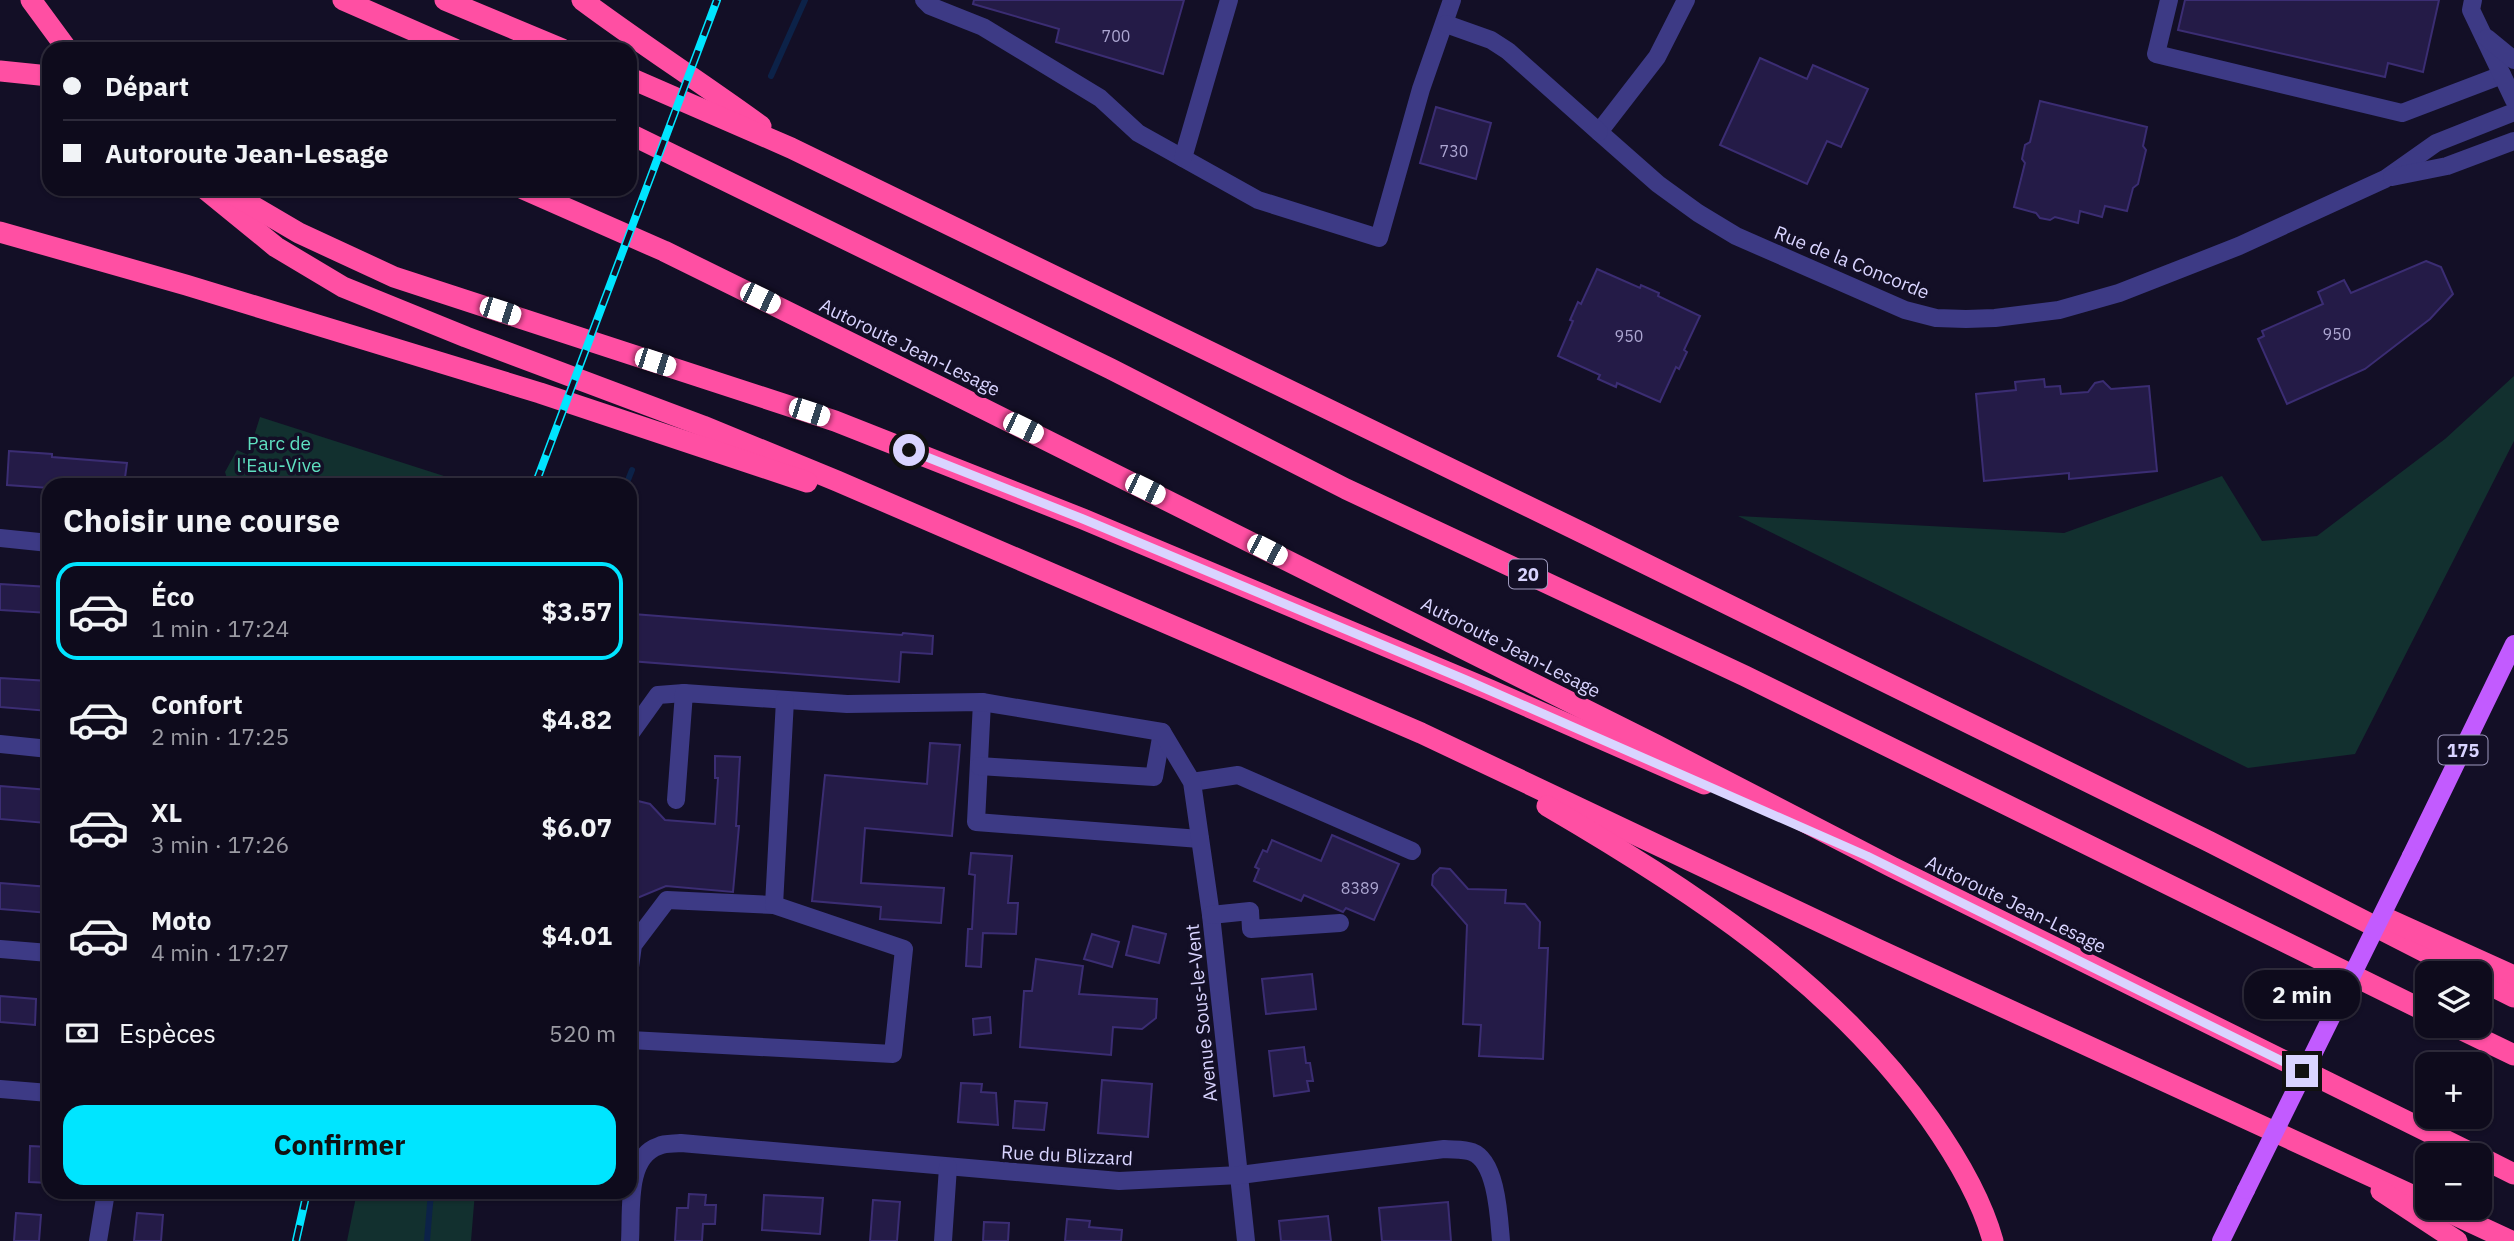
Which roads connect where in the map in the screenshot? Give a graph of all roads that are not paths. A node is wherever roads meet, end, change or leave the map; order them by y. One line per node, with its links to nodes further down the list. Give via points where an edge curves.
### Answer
1 (31, 0): 13 (highway)
2 (343, 0): 14 (highway)
3 (445, 0): 15 (highway)
4 (582, 0): 26 (highway)
5 (924, 0): 27 (street, via 983,27 1101,98 1138,133)
6 (1229, 0): 27 (street)
7 (1452, 0): 11 (street)
8 (1686, 0): 23 (street, via 1657,57)
9 (2169, 0): 19 (street, via 2156,54 2402,113)
10 (2473, 0): 12 (street, via 2471,10)
11 (1446, 24): 23 (street, Rue de la Concorde, via 1508,51); 27 (street, via 1421,89 1379,239 1258,200)
12 (2482, 34): 16 (street); 19 (street)
13 (62, 42)
14 (439, 42)
15 (545, 42)
16 (2514, 60)
17 (0, 71): 18 (highway)
18 (42, 75)
19 (2502, 75): 21 (street)
20 (637, 81): 26 (highway)
21 (2514, 100)
22 (2514, 112): 28 (street, Rue de la Concorde, via 2437,143)
23 (1599, 132): 28 (street, Rue de la Concorde, via 1658,184 1736,236 1905,310 1936,318 2027,315 2088,303 2239,246)
24 (637, 137): 64 (highway, 20, via 1346,489 1745,677)
25 (2514, 141): 28 (street, Rue de la Concorde, via 2447,166)
26 (791, 148): 51 (highway)
27 (1183, 158)
28 (2385, 179)
29 (214, 196): 35 (highway, via 276,247 343,288 703,426)
30 (236, 196): 53 (highway, via 299,233 394,277 835,421 1083,519 1503,695)
31 (542, 196): 53 (highway, Autoroute Jean-Lesage, via 950,392)
32 (0, 217): 34 (highway)
33 (0, 232): 34 (highway)
34 (186, 285): 35 (highway, via 540,393)
35 (963, 535): 44 (highway)
36 (0, 538): 37 (street)
37 (42, 542)
38 (2514, 644): 87 (main road, 175, bridge)
39 (684, 693): 40 (street); 42 (street, via 658,695); 49 (street)
40 (785, 700): 41 (street); 54 (street)
41 (982, 702): 43 (street); 47 (street)
42 (637, 724)
43 (1162, 732): 47 (street, via 1154,777); 48 (street)
44 (1421, 733): 71 (highway); 86 (highway, via 1675,883 1807,983 1911,1093 1953,1153 1989,1223)
45 (0, 744): 46 (street)
46 (42, 748)
47 (979, 766): 50 (street, via 976,822)
48 (1192, 782): 50 (street, Avenue Sous-le-Vent); 52 (street, via 1238,775)
49 (676, 800)
50 (1200, 839): 55 (street, Avenue Sous-le-Vent)
51 (2210, 842): 60 (highway); 61 (highway)
52 (1412, 852)
53 (1892, 867): 70 (highway, Autoroute Jean-Lesage)
54 (774, 905): 57 (street, via 667,900); 66 (street, via 904,950 893,1054)
55 (1211, 915): 56 (street, via 1250,911 1251,929); 76 (street, Avenue Sous-le-Vent)
56 (1339, 923)
57 (637, 938)
58 (0, 949): 59 (street)
59 (42, 952)
60 (2443, 961)
61 (2514, 976)
62 (2492, 986): 63 (highway)
63 (2514, 998)
64 (2415, 1006)
65 (2479, 1038): 67 (highway)
66 (637, 1040)
67 (2514, 1055)
68 (0, 1089): 69 (street)
69 (42, 1092)
70 (2450, 1143)
71 (2327, 1154): 77 (highway); 88 (highway)
72 (2492, 1163): 75 (highway)
73 (948, 1167): 74 (street, Rue du Blizzard, via 681,1143 658,1146 643,1156); 76 (street, Rue du Blizzard, via 1119,1181); 83 (street)
74 (637, 1168)
75 (2514, 1174)
76 (1240, 1175): 84 (street, Avenue Sous-le-Vent); 85 (street, Rue du Blizzard, via 1444,1149 1473,1152 1489,1172)
77 (2415, 1196)
78 (105, 1199): 81 (street)
79 (632, 1199): 82 (street, Rue du Blizzard)
80 (2466, 1220): 89 (highway)
81 (99, 1241)
82 (629, 1241)
83 (943, 1241)
84 (1246, 1241)
85 (1501, 1241)
86 (1993, 1241)
87 (2221, 1241)
88 (2457, 1241)
89 (2511, 1241)

